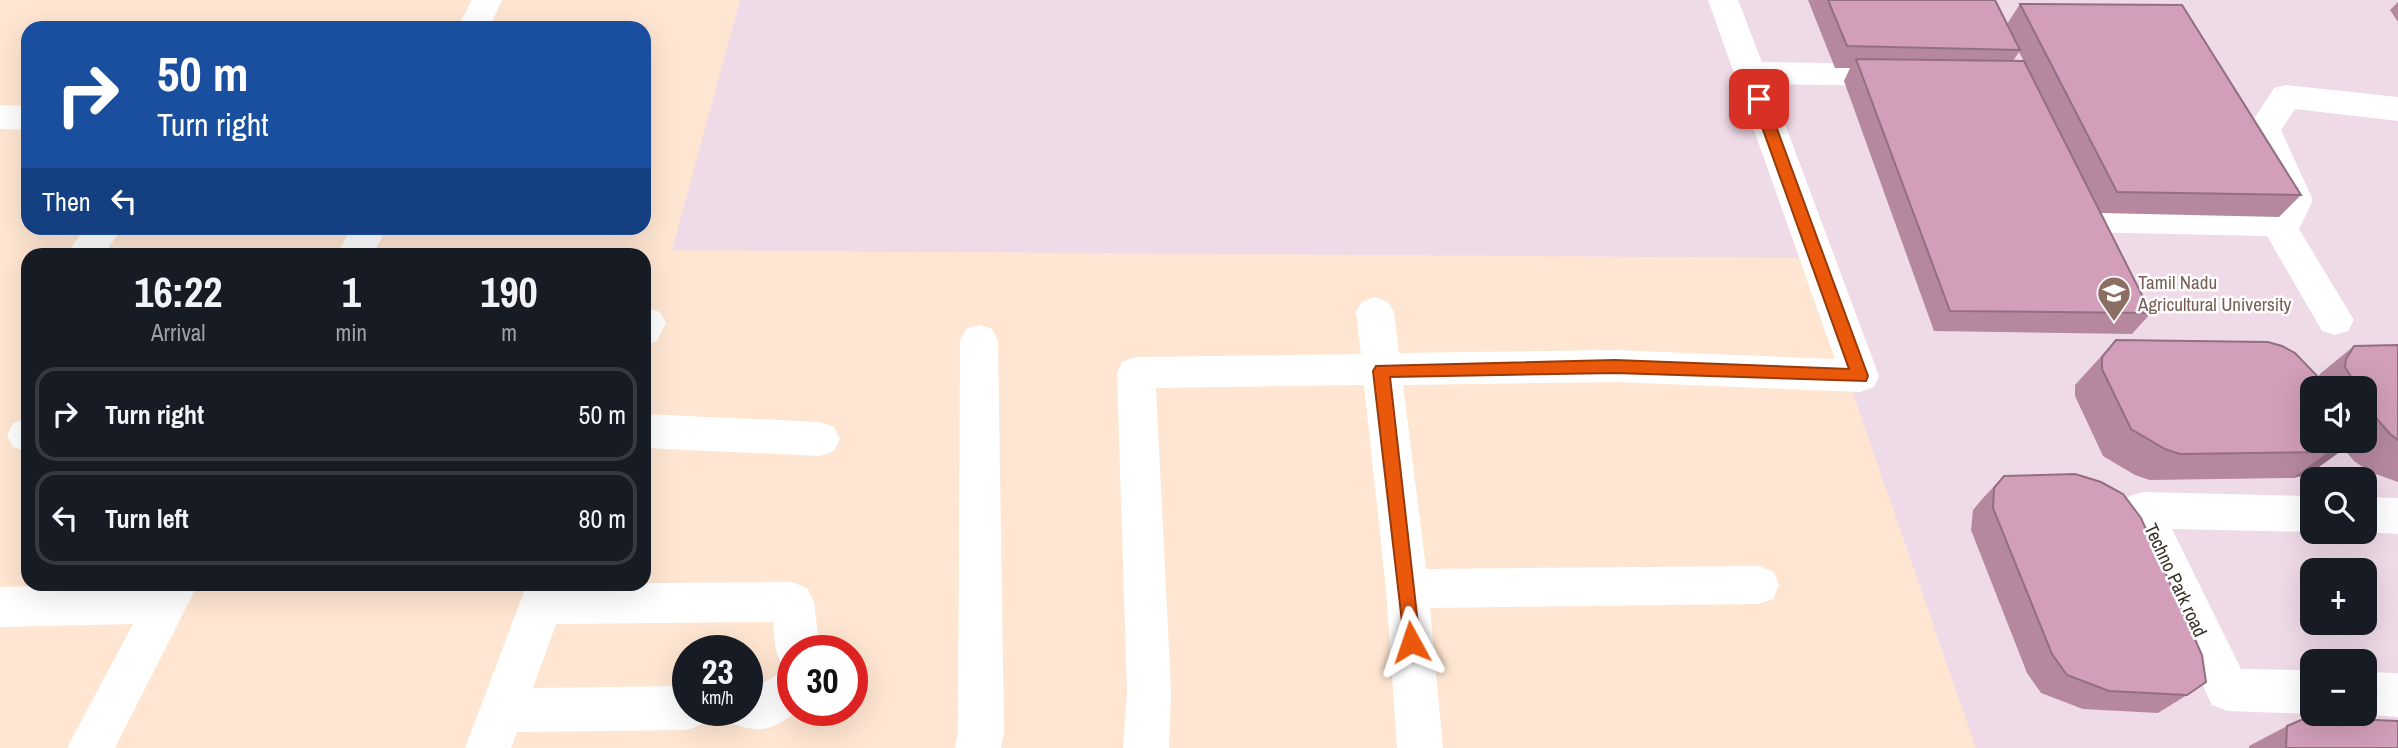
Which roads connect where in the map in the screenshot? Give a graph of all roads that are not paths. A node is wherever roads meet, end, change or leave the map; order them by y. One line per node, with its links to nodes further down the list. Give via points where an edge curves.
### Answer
1 (487, 0): 3 (street)
2 (1723, 0): 4 (street)
3 (476, 21)
4 (1749, 74): 5 (street); 14 (street, via 1860,376 1615,366)
5 (1931, 75)
6 (2398, 108): 9 (street, via 2286,96 2264,130 2297,200 2284,223)
7 (0, 117): 8 (street)
8 (21, 118)
9 (2277, 223): 10 (street, via 2073,207); 12 (street)
10 (2099, 255)
11 (1375, 312): 14 (street)
12 (2335, 320)
13 (979, 340): 32 (street)
14 (1381, 371): 21 (street); 33 (street, via 1136,373 1149,691)
15 (651, 431): 16 (street)
16 (820, 439)
17 (2300, 514): 26 (street, Techno Park road, via 2142,510 2228,690)
18 (2377, 515): 19 (street)
19 (2398, 516)
20 (1758, 585): 21 (street)
21 (1407, 589): 34 (street)
22 (172, 594): 24 (street); 31 (street)
23 (545, 594): 25 (street, via 792,602); 30 (street)
24 (0, 607)
25 (795, 635)
26 (2300, 692)
27 (2377, 694): 28 (street)
28 (2398, 695)
29 (672, 710): 30 (street)
30 (495, 729)
31 (90, 748)
32 (978, 748)
33 (1146, 748)
34 (1420, 748)

